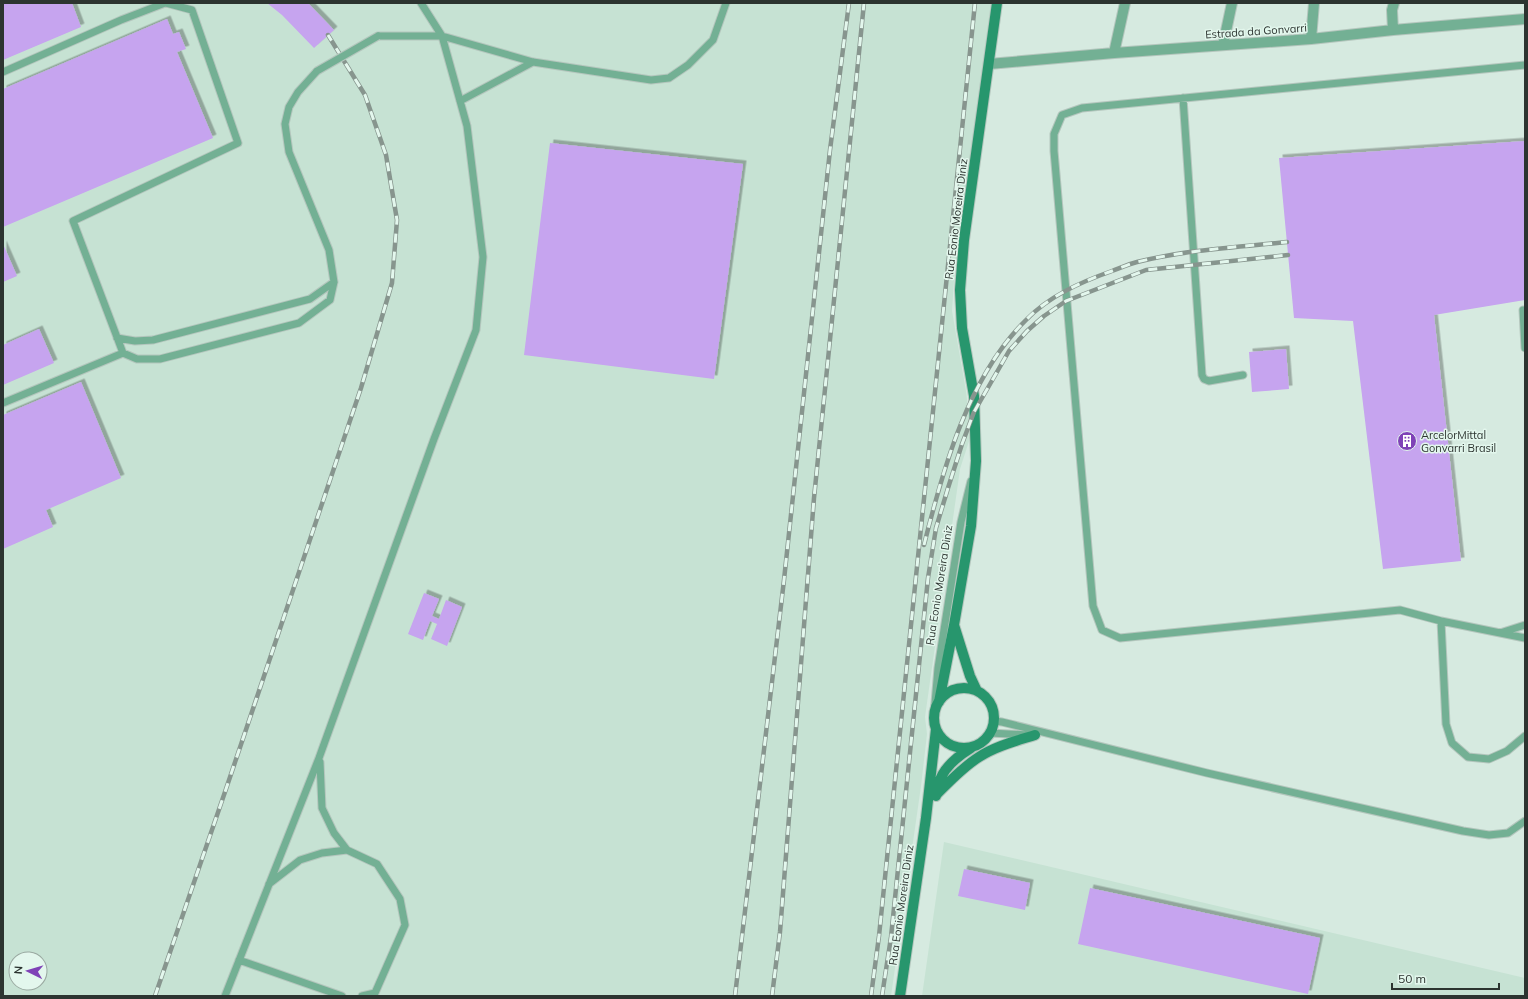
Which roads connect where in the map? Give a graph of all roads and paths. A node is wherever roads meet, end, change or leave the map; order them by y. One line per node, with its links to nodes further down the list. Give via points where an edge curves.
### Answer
1 (166, 3): 18 (lane); 23 (lane, via 192,10 238,143 74,221)
2 (420, 3): 11 (lane)
3 (726, 3): 15 (lane, via 713,40 688,65 669,78 651,80)
4 (997, 3): 16 (main road, Rua Eonio Moreira Diniz)
5 (1124, 3): 14 (street)
6 (1232, 3): 13 (street)
7 (1314, 3): 12 (street)
8 (1394, 3): 10 (street)
9 (1525, 19): 10 (street, Estrada da Gonvarri)
10 (1393, 30): 12 (street, Estrada da Gonvarri)
11 (442, 36): 15 (lane); 20 (lane); 21 (lane, bridge, via 378,36 316,71 289,107 285,124 289,152 329,250)
12 (1311, 39): 13 (street, Estrada da Gonvarri)
13 (1223, 45): 14 (street, Estrada da Gonvarri)
14 (1114, 53): 16 (street, Estrada da Gonvarri)
15 (533, 62): 20 (lane)
16 (989, 64): 28 (main road, Rua Eonio Moreira Diniz, via 964,240 960,290 962,328 974,396)
17 (1525, 65): 19 (lane)
18 (3, 72)
19 (1183, 98): 26 (lane, via 1202,376 1208,381); 29 (lane, via 1082,108 1062,115 1054,134 1065,292 1093,606 1102,630 1120,638 1400,610)
20 (460, 101): 44 (lane, via 467,126 483,257 476,330)
21 (334, 282): 23 (lane, via 310,299 153,340); 25 (lane, via 330,300 299,323 160,359 137,358)
22 (1523, 310): 24 (lane)
23 (117, 338): 25 (lane)
24 (1525, 348)
25 (122, 353): 27 (lane)
26 (1243, 375)
27 (3, 403)
28 (976, 461): 30 (main road, Rua Eonio Moreira Diniz, via 971,526); 36 (lane, Rua Eonio Moreira Diniz, via 961,522 938,668)
29 (1441, 621): 32 (lane); 41 (lane, via 1446,724 1452,743 1468,757 1489,759 1507,751)
30 (954, 625): 34 (main road, Rua Eonio Moreira Diniz); 35 (main road, Rua Eonio Moreira Diniz)
31 (1525, 625): 32 (lane); 33 (lane)
32 (1500, 633): 33 (lane)
33 (1525, 639)
34 (977, 691): 35 (main road, via 963,688 949,692); 37 (main road, via 987,698 993,709)
35 (939, 702): 36 (main road)
36 (934, 715): 38 (main road)
37 (994, 721): 39 (main road); 42 (lane)
38 (936, 729): 43 (main road, via 944,741 957,748); 46 (main road, Rua Eonio Moreira Diniz)
39 (990, 733): 40 (lane); 43 (main road, via 982,742)
40 (1035, 735): 42 (lane); 45 (main road, via 979,757)
41 (1525, 736)
42 (1064, 738): 47 (lane, via 1463,831 1489,835 1508,833)
43 (971, 748): 45 (main road, Rua Eonio Moreira Diniz, via 944,771)
44 (319, 758): 48 (lane, via 322,808 334,833); 49 (lane)
45 (937, 794): 46 (main road, Rua Eonio Moreira Diniz)
46 (926, 818): 54 (main road, Rua Eonio Moreira Diniz)
47 (1525, 821)
48 (347, 850): 49 (lane, via 300,860); 53 (lane, via 377,864 400,899 405,925 375,993)
49 (269, 884): 50 (lane)
50 (239, 960): 51 (lane); 52 (lane)
51 (225, 996)
52 (342, 996)
53 (362, 996)
54 (900, 996)

